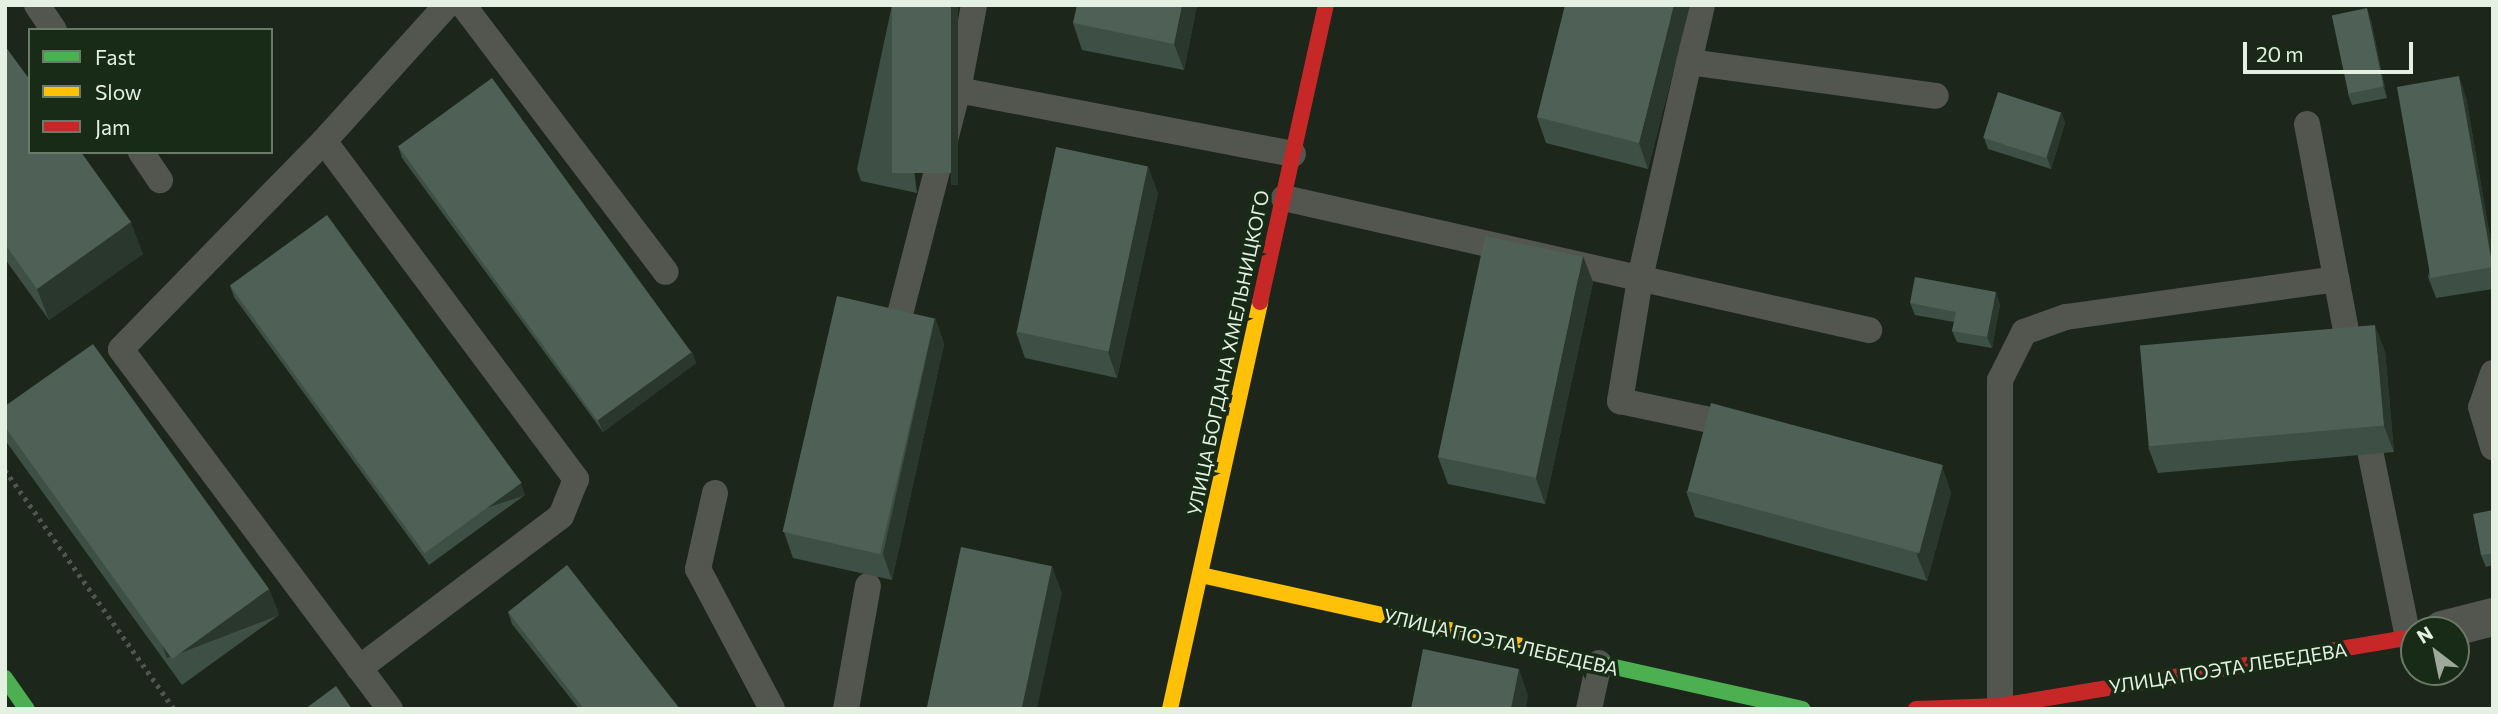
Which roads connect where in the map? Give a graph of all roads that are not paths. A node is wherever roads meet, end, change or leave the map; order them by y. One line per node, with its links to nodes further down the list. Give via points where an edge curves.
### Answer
1 (37, 5): 7 (lane)
2 (447, 5): 12 (lane)
3 (463, 5): 17 (lane)
4 (974, 5): 9 (lane)
5 (1326, 5): 14 (street, УЛИЦА БОГДАНА ХМЕЛЬНИЦКОГО)
6 (1702, 5): 8 (lane)
7 (53, 28)
8 (1689, 62): 10 (lane); 18 (lane)
9 (958, 90): 14 (lane); 20 (lane)
10 (1936, 96)
11 (2307, 124): 19 (lane)
12 (324, 141): 33 (lane, via 121,349); 33 (lane, via 576,479 561,516)
13 (142, 154): 15 (lane)
14 (1293, 154): 16 (street, УЛИЦА БОГДАНА ХМЕЛЬНИЦКОГО)
15 (160, 180)
16 (1284, 198): 18 (lane); 26 (street, УЛИЦА БОГДАНА ХМЕЛЬНИЦКОГО)
17 (666, 272)
18 (1640, 279): 21 (lane); 23 (lane, via 1619,401)
19 (2336, 279): 28 (lane, via 2358,392); 36 (lane, via 2066,317 2024,332 2000,380)
20 (900, 313)
21 (1869, 330)
22 (2493, 373): 24 (lane, via 2481,407)
23 (1767, 432)
24 (2493, 447)
25 (715, 493): 39 (lane, via 698,569)
26 (1201, 575): 32 (street, УЛИЦА ПОЭТА ЛЕБЕДЕВА); 41 (street, УЛИЦА БОГДАНА ХМЕЛЬНИЦКОГО)
27 (868, 586): 40 (lane)
28 (2416, 616)
29 (2493, 617): 30 (street, УЛИЦА ПОЭТА ЛЕБЕДЕВА)
30 (2470, 623)
31 (2400, 639): 36 (street, УЛИЦА ПОЭТА ЛЕБЕДЕВА)
32 (1598, 663): 35 (street, УЛИЦА ПОЭТА ЛЕБЕДЕВА); 42 (lane)
33 (359, 668): 38 (lane)
34 (5, 678): 37 (street)
35 (1760, 704): 43 (street, УЛИЦА ПОЭТА ЛЕБЕДЕВА)
36 (2000, 706): 44 (street, УЛИЦА ПОЭТА ЛЕБЕДЕВА)
37 (27, 709)
38 (390, 709)
39 (772, 709)
40 (846, 709)
41 (1170, 709)
42 (1589, 709)
43 (1802, 709)
44 (1916, 709)

